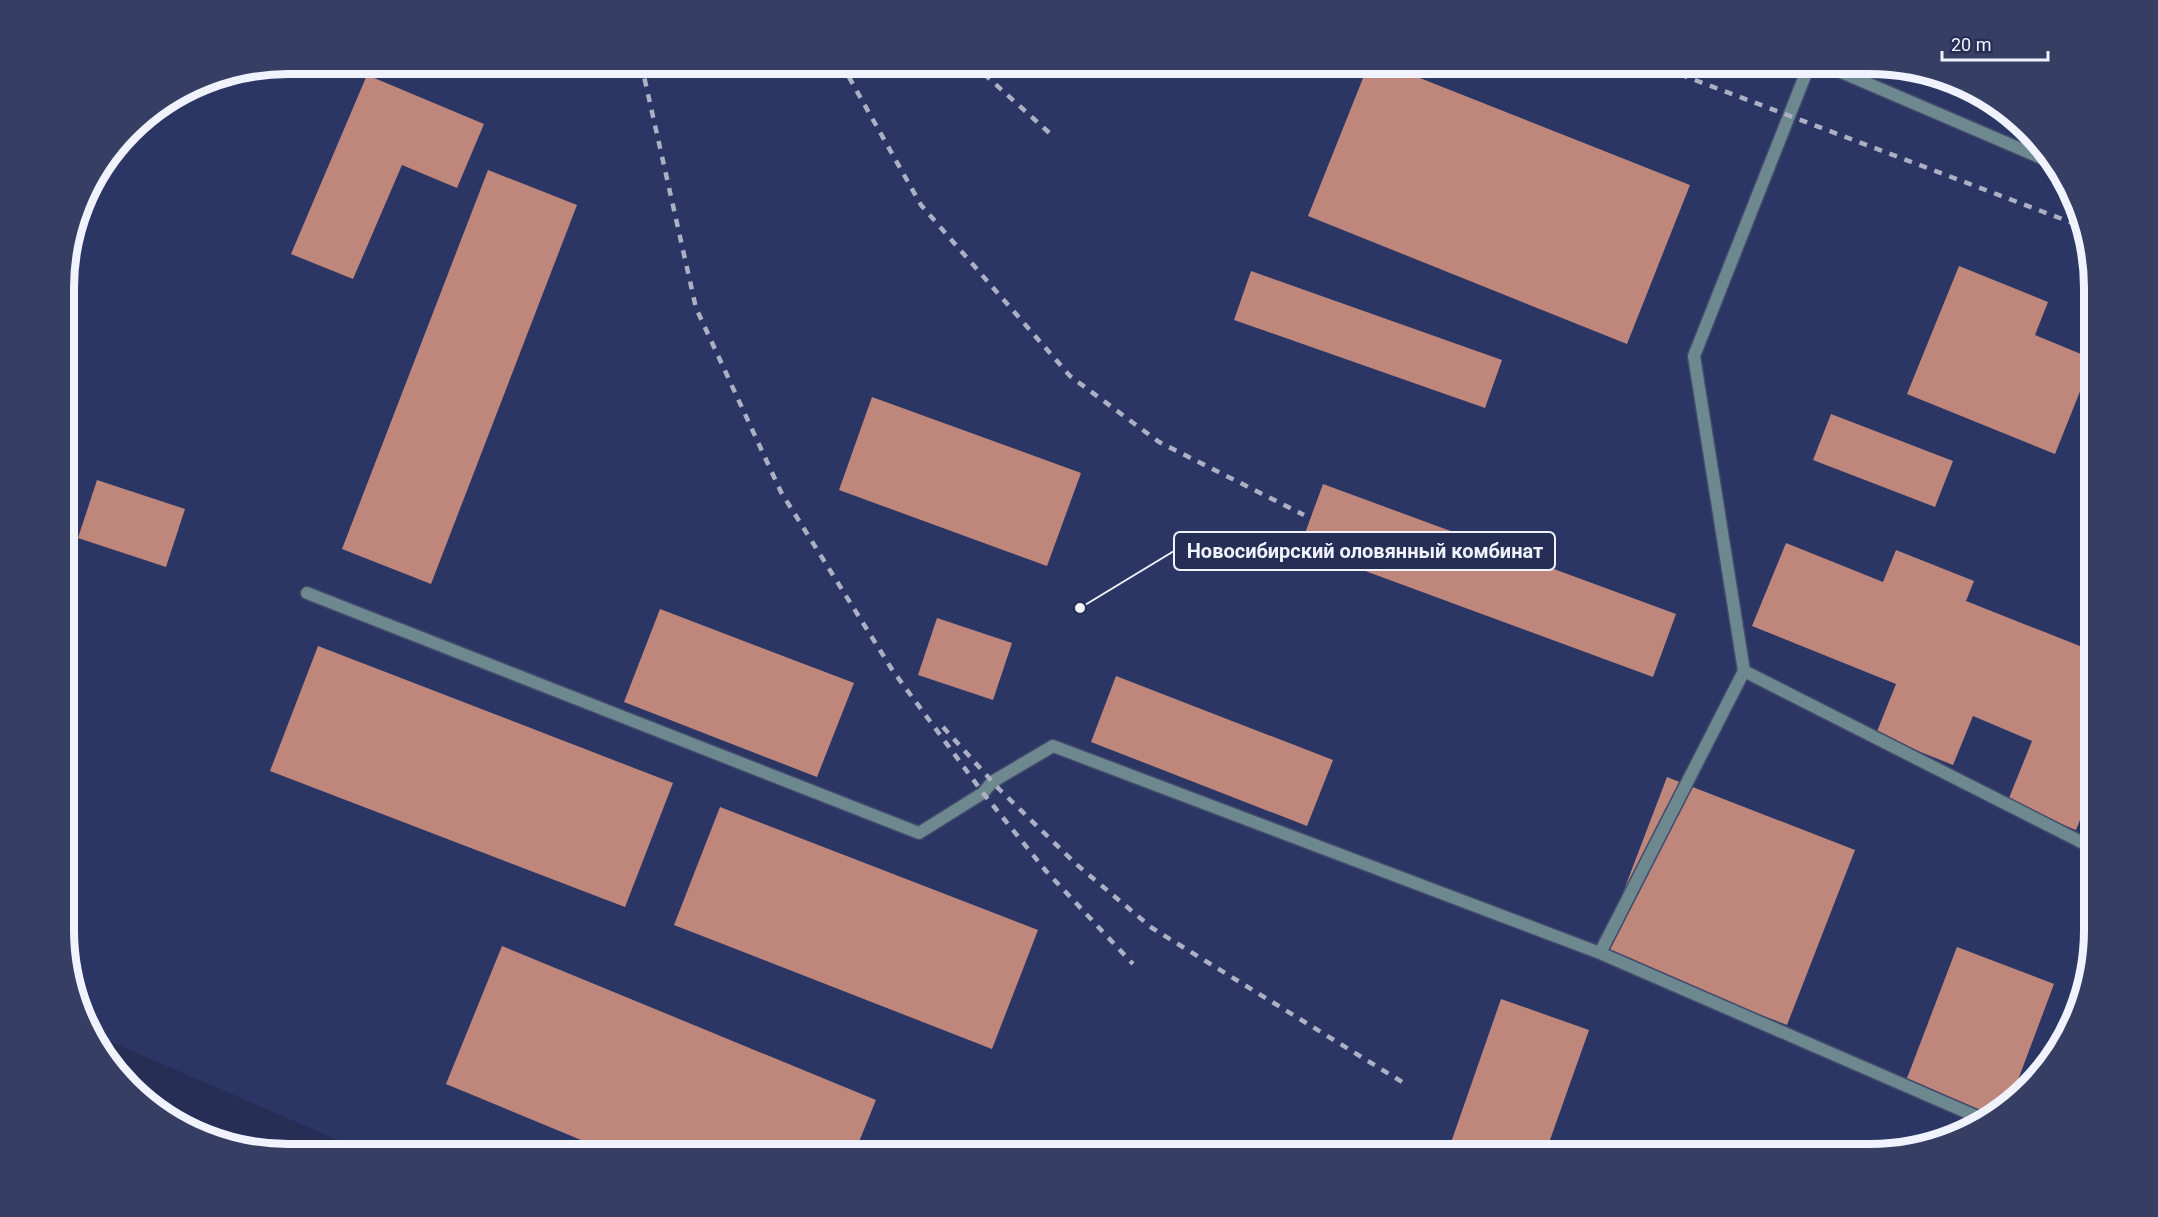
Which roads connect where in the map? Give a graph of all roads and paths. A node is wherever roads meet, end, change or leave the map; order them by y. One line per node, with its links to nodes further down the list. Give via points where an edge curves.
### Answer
1 (1806, 74): 5 (lane, via 1694,356)
2 (1846, 74): 3 (lane)
3 (2040, 157)
4 (307, 593): 7 (lane, via 919,833 983,794 992,782 1053,746)
5 (1744, 671): 6 (lane); 7 (lane)
6 (2084, 843)
7 (1600, 953): 8 (lane)
8 (1976, 1116)

